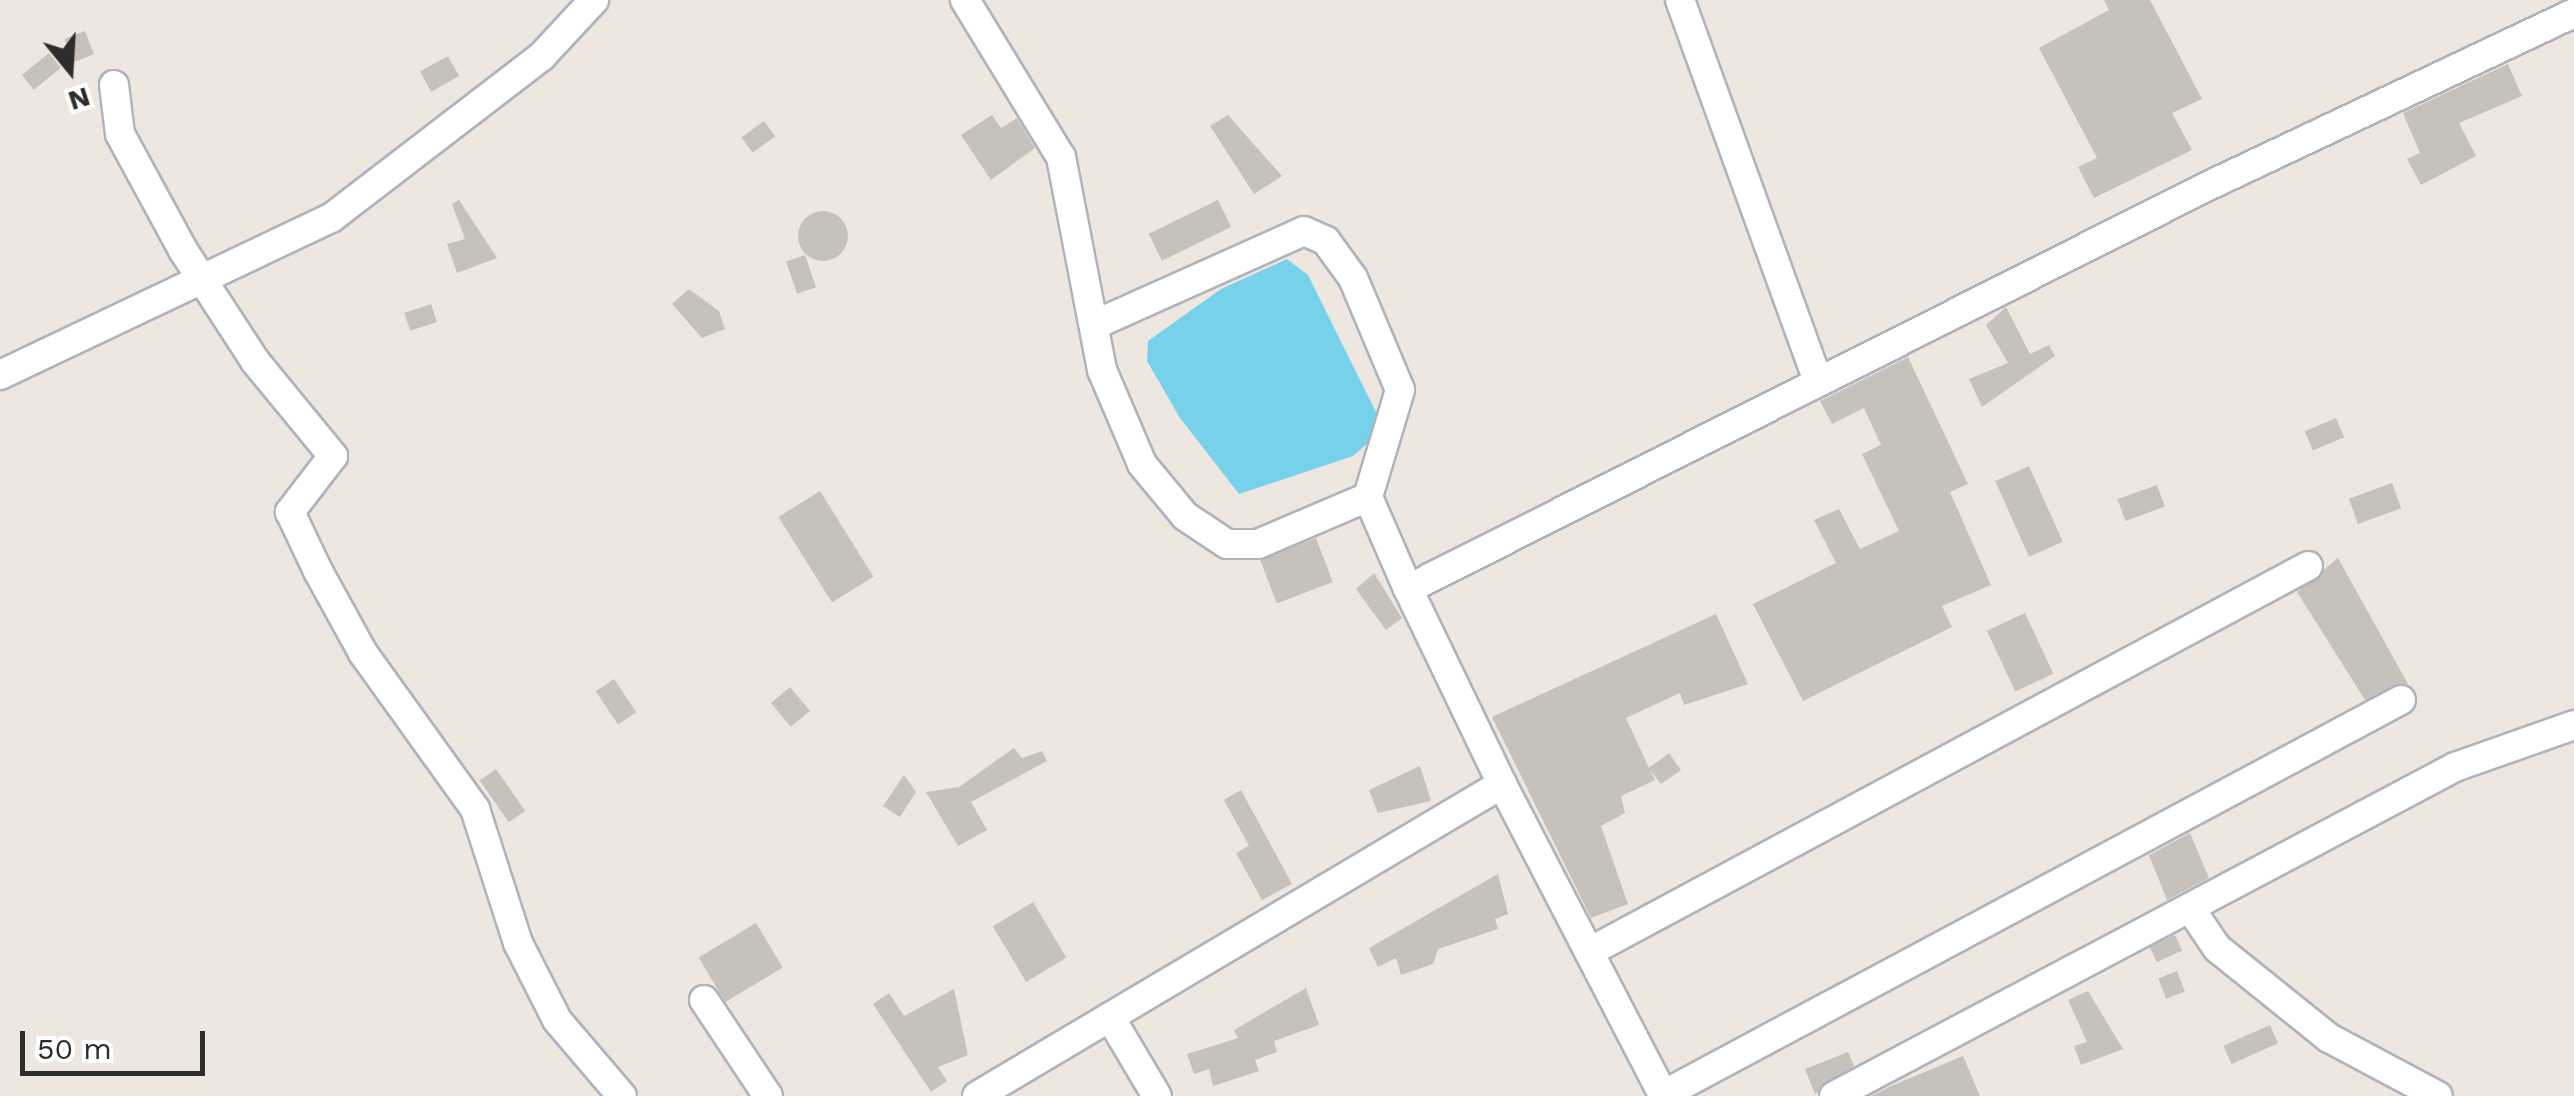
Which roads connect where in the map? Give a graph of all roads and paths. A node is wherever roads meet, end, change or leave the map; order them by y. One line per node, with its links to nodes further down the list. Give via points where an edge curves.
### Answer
1 (594, 0): 6 (street, via 541,57 330,218)
2 (965, 0): 7 (street, via 1061,158)
3 (1680, 0): 9 (street)
4 (2574, 13): 9 (street)
5 (114, 85): 6 (street, via 120,134)
6 (202, 279): 8 (street); 21 (street, via 255,362 333,456 290,512 298,531 363,653 475,808 518,942 557,1020)
7 (1094, 325): 10 (street, via 1102,370 1142,464 1185,516 1227,544 1258,544); 10 (street, via 1304,231 1326,241 1353,278 1400,390)
8 (0, 375)
9 (1818, 382): 12 (street)
10 (1368, 497): 12 (street)
11 (2308, 566): 17 (street)
12 (1408, 589): 15 (street)
13 (2401, 700): 20 (street)
14 (2574, 726): 16 (street, via 2455,766)
15 (1502, 784): 17 (street); 19 (street)
16 (2190, 908): 25 (street); 26 (street, via 2218,948 2328,1038)
17 (1589, 952): 20 (street)
18 (704, 1000): 22 (street)
19 (1110, 1017): 23 (street); 24 (street)
20 (1663, 1095)
21 (622, 1096)
22 (768, 1096)
23 (977, 1096)
24 (1156, 1096)
25 (1834, 1096)
26 (2438, 1096)

